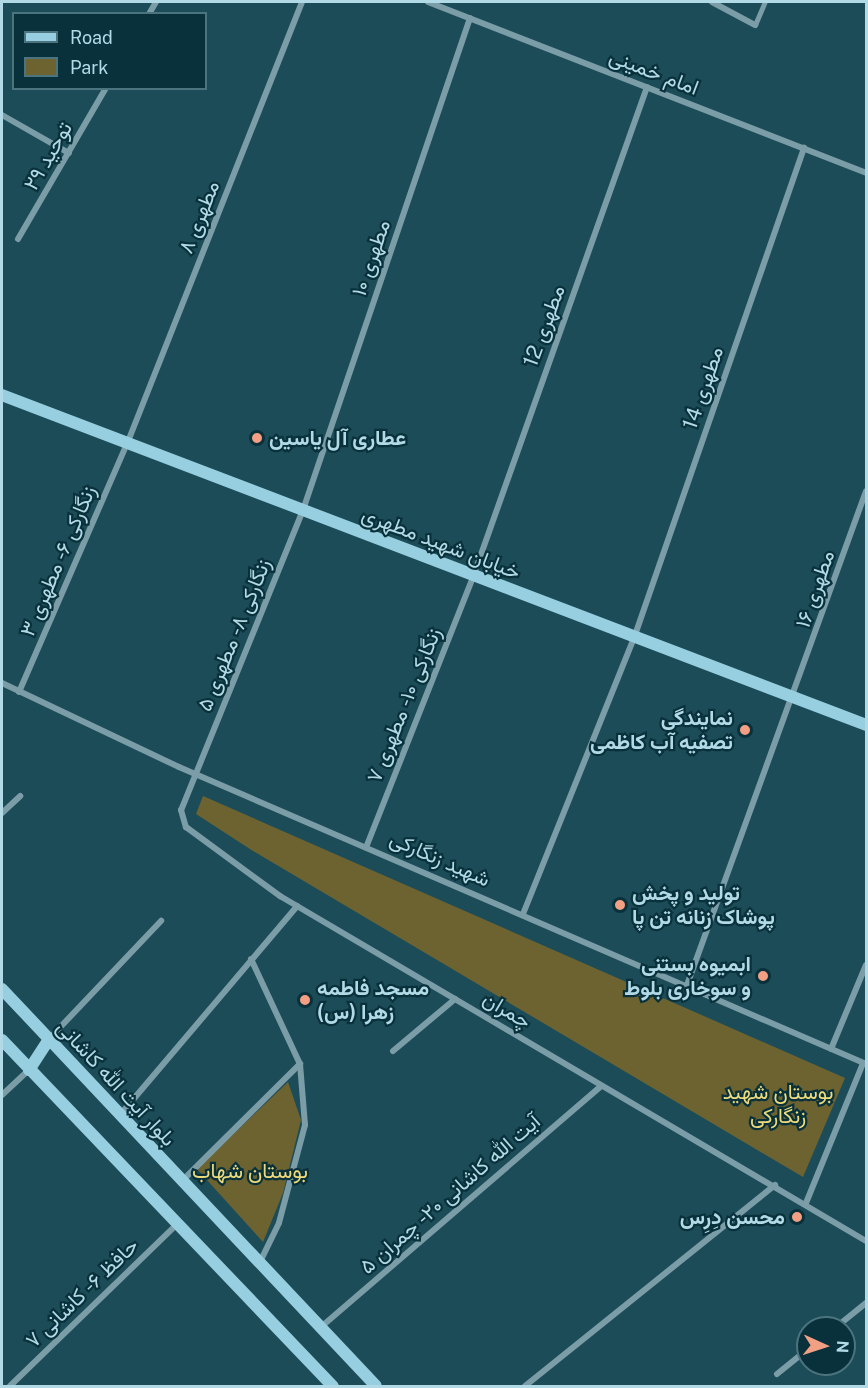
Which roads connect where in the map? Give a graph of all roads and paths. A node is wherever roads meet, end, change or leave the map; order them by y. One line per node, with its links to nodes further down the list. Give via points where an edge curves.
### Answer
1 (302, 2): 15 (street, مطهری ۸)
2 (428, 2): 5 (street, امام خمینی)
3 (712, 2): 6 (street)
4 (765, 2): 6 (lane)
5 (470, 18): 7 (street, امام خمینی); 17 (street, مطهری ۱۰)
6 (754, 25)
7 (647, 87): 10 (street, امام خمینی); 18 (street, مطهری 12)
8 (105, 90): 11 (street, توحید ۲۹)
9 (2, 116): 11 (street)
10 (804, 148): 12 (street, امام خمینی); 19 (street, مطهری 14)
11 (69, 153): 13 (street, توحید ۲۹)
12 (867, 173)
13 (18, 239)
14 (2, 395): 15 (main road, خیابان شهید مطهری)
15 (127, 444): 17 (main road, خیابان شهید مطهری); 21 (street, زنگارکی ۶ - مطهری ۳)
16 (867, 491): 22 (street, مطهری ۱۶)
17 (303, 510): 18 (main road, خیابان شهید مطهری); 24 (street, زنگارکی ۸ - مطهری ۵)
18 (473, 577): 19 (main road, خیابان شهید مطهری); 27 (street, زنگارکی ۱۰ - مطهری ۷)
19 (634, 638): 22 (main road, خیابان شهید مطهری); 29 (street, مطهری 14)
20 (2, 683): 21 (street, شهید زنگارکی)
21 (20, 692): 24 (street, شهید زنگارکی)
22 (795, 697): 23 (main road, خیابان شهید مطهری); 33 (street, مطهری ۱۶)
23 (867, 725)
24 (194, 773): 27 (street, شهید زنگارکی); 28 (street, چمران, via 181,810 186,827)
25 (20, 796): 26 (street)
26 (2, 813)
27 (367, 845): 29 (street, شهید زنگارکی)
28 (297, 906): 31 (street); 35 (street, چمران)
29 (523, 914): 33 (street, شهید زنگارکی)
30 (161, 921): 36 (street)
31 (251, 959): 40 (street); 45 (street)
32 (867, 965): 38 (street)
33 (687, 985): 38 (street, شهید زنگارکی)
34 (2, 988): 36 (main road, بلوار آیت الله کاشانی)
35 (455, 999): 39 (street); 43 (street, چمران)
36 (49, 1039): 42 (main road); 45 (main road, بلوار آیت الله کاشانی)
37 (2, 1040): 42 (main road)
38 (831, 1049): 41 (street, شهید زنگارکی)
39 (393, 1051)
40 (300, 1064): 46 (street); 51 (street, via 305,1125 279,1223)
41 (865, 1064): 48 (street)
42 (28, 1070): 44 (street); 49 (main road)
43 (601, 1086): 47 (street, چمران); 54 (street, آیت الله کاشانی ۲۰ - چمران ۵)
44 (2, 1095)
45 (120, 1115): 46 (main road, بلوار آیت الله کاشانی)
46 (181, 1182): 51 (main road, بلوار آیت الله کاشانی)
47 (775, 1185): 48 (street, چمران); 60 (street)
48 (806, 1203): 50 (street, چمران)
49 (177, 1223): 57 (street, حافظ ۶ - کاشانی ۷); 58 (main road)
50 (867, 1241)
51 (259, 1264): 54 (main road, بلوار آیت الله کاشانی)
52 (867, 1303): 53 (street)
53 (850, 1316)
54 (320, 1328): 59 (main road, بلوار آیت الله کاشانی)
55 (796, 1359): 56 (street)
56 (777, 1374)
57 (10, 1386)
58 (333, 1386)
59 (376, 1386)
60 (525, 1386)

